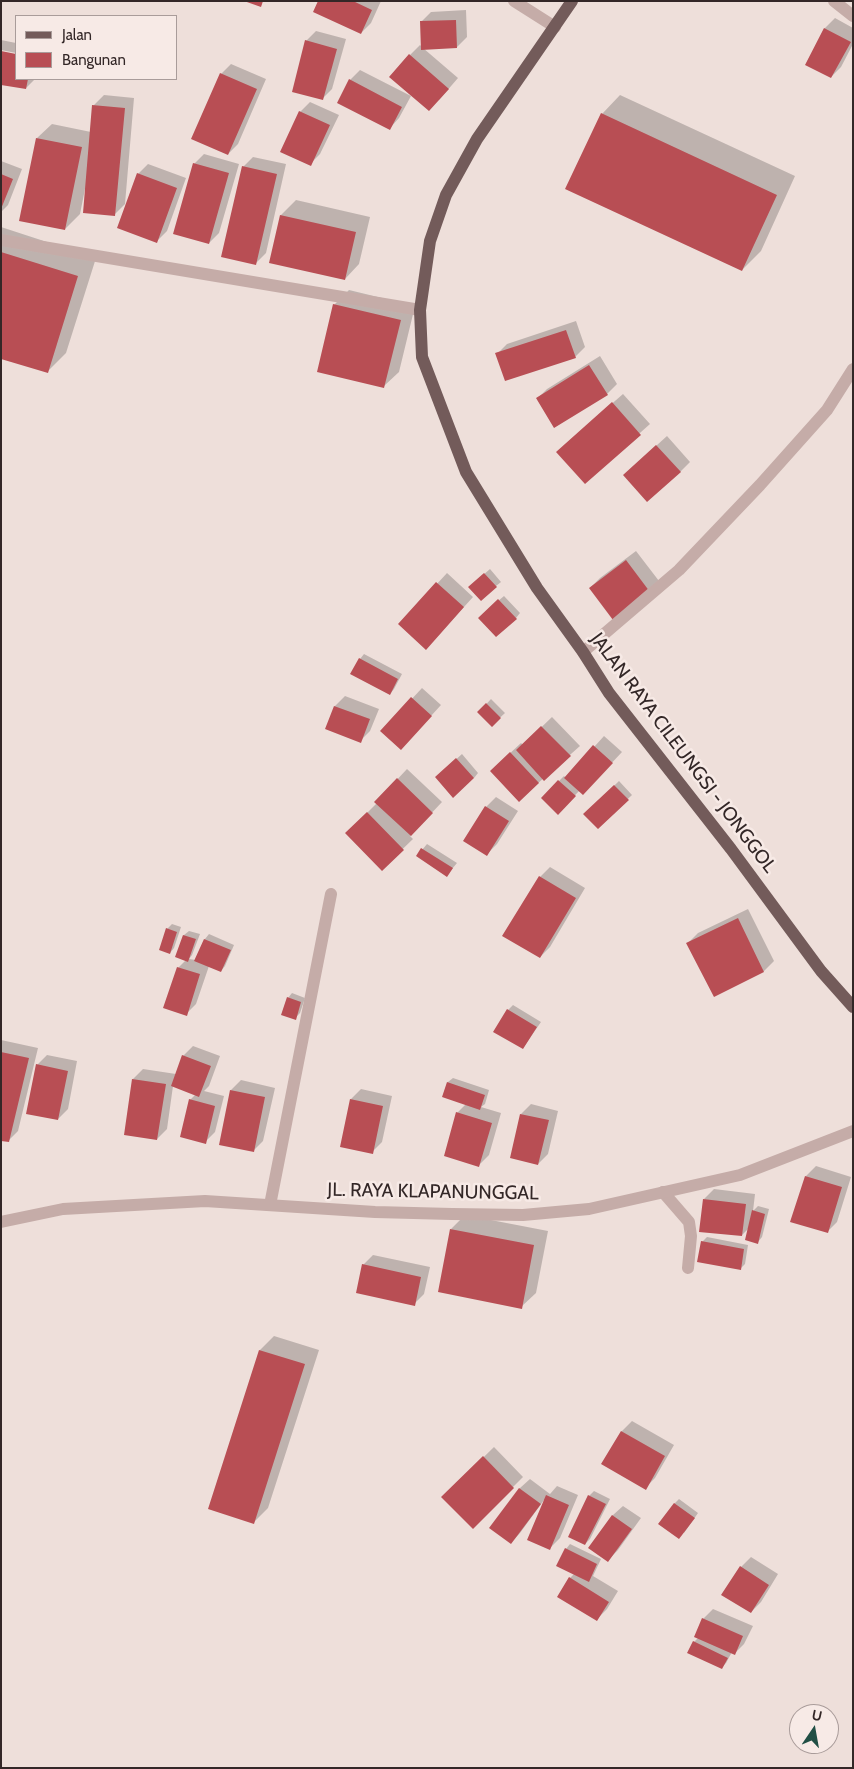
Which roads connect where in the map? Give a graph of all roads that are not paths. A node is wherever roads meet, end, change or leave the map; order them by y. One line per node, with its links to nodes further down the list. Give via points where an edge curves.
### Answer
1 (514, 1): 5 (street)
2 (572, 1): 5 (main road, JALAN RAYA CILEUNGSI - JONGGOL)
3 (834, 1): 4 (street)
4 (853, 16)
5 (555, 27): 7 (main road, JALAN RAYA CILEUNGSI - JONGGOL, via 477,139 446,195 430,241)
6 (1, 240): 7 (street)
7 (420, 310): 9 (main road, JALAN RAYA CILEUNGSI - JONGGOL, via 422,357 466,472 538,588)
8 (853, 369): 9 (street, via 827,410 679,570)
9 (583, 652): 11 (main road, JALAN RAYA CILEUNGSI - JONGGOL, via 609,693 821,970)
10 (331, 894): 14 (street)
11 (853, 1007)
12 (853, 1131): 13 (street, JL. RAYA KLAPANUNGGAL, via 740,1175)
13 (663, 1192): 14 (street, JL. RAYA KLAPANUNGGAL, via 589,1209 523,1215 375,1212); 16 (street, via 689,1222)
14 (270, 1205): 15 (street, JL. RAYA KLAPANUNGGAL, via 205,1201 141,1204 62,1209)
15 (1, 1222)
16 (688, 1268)

